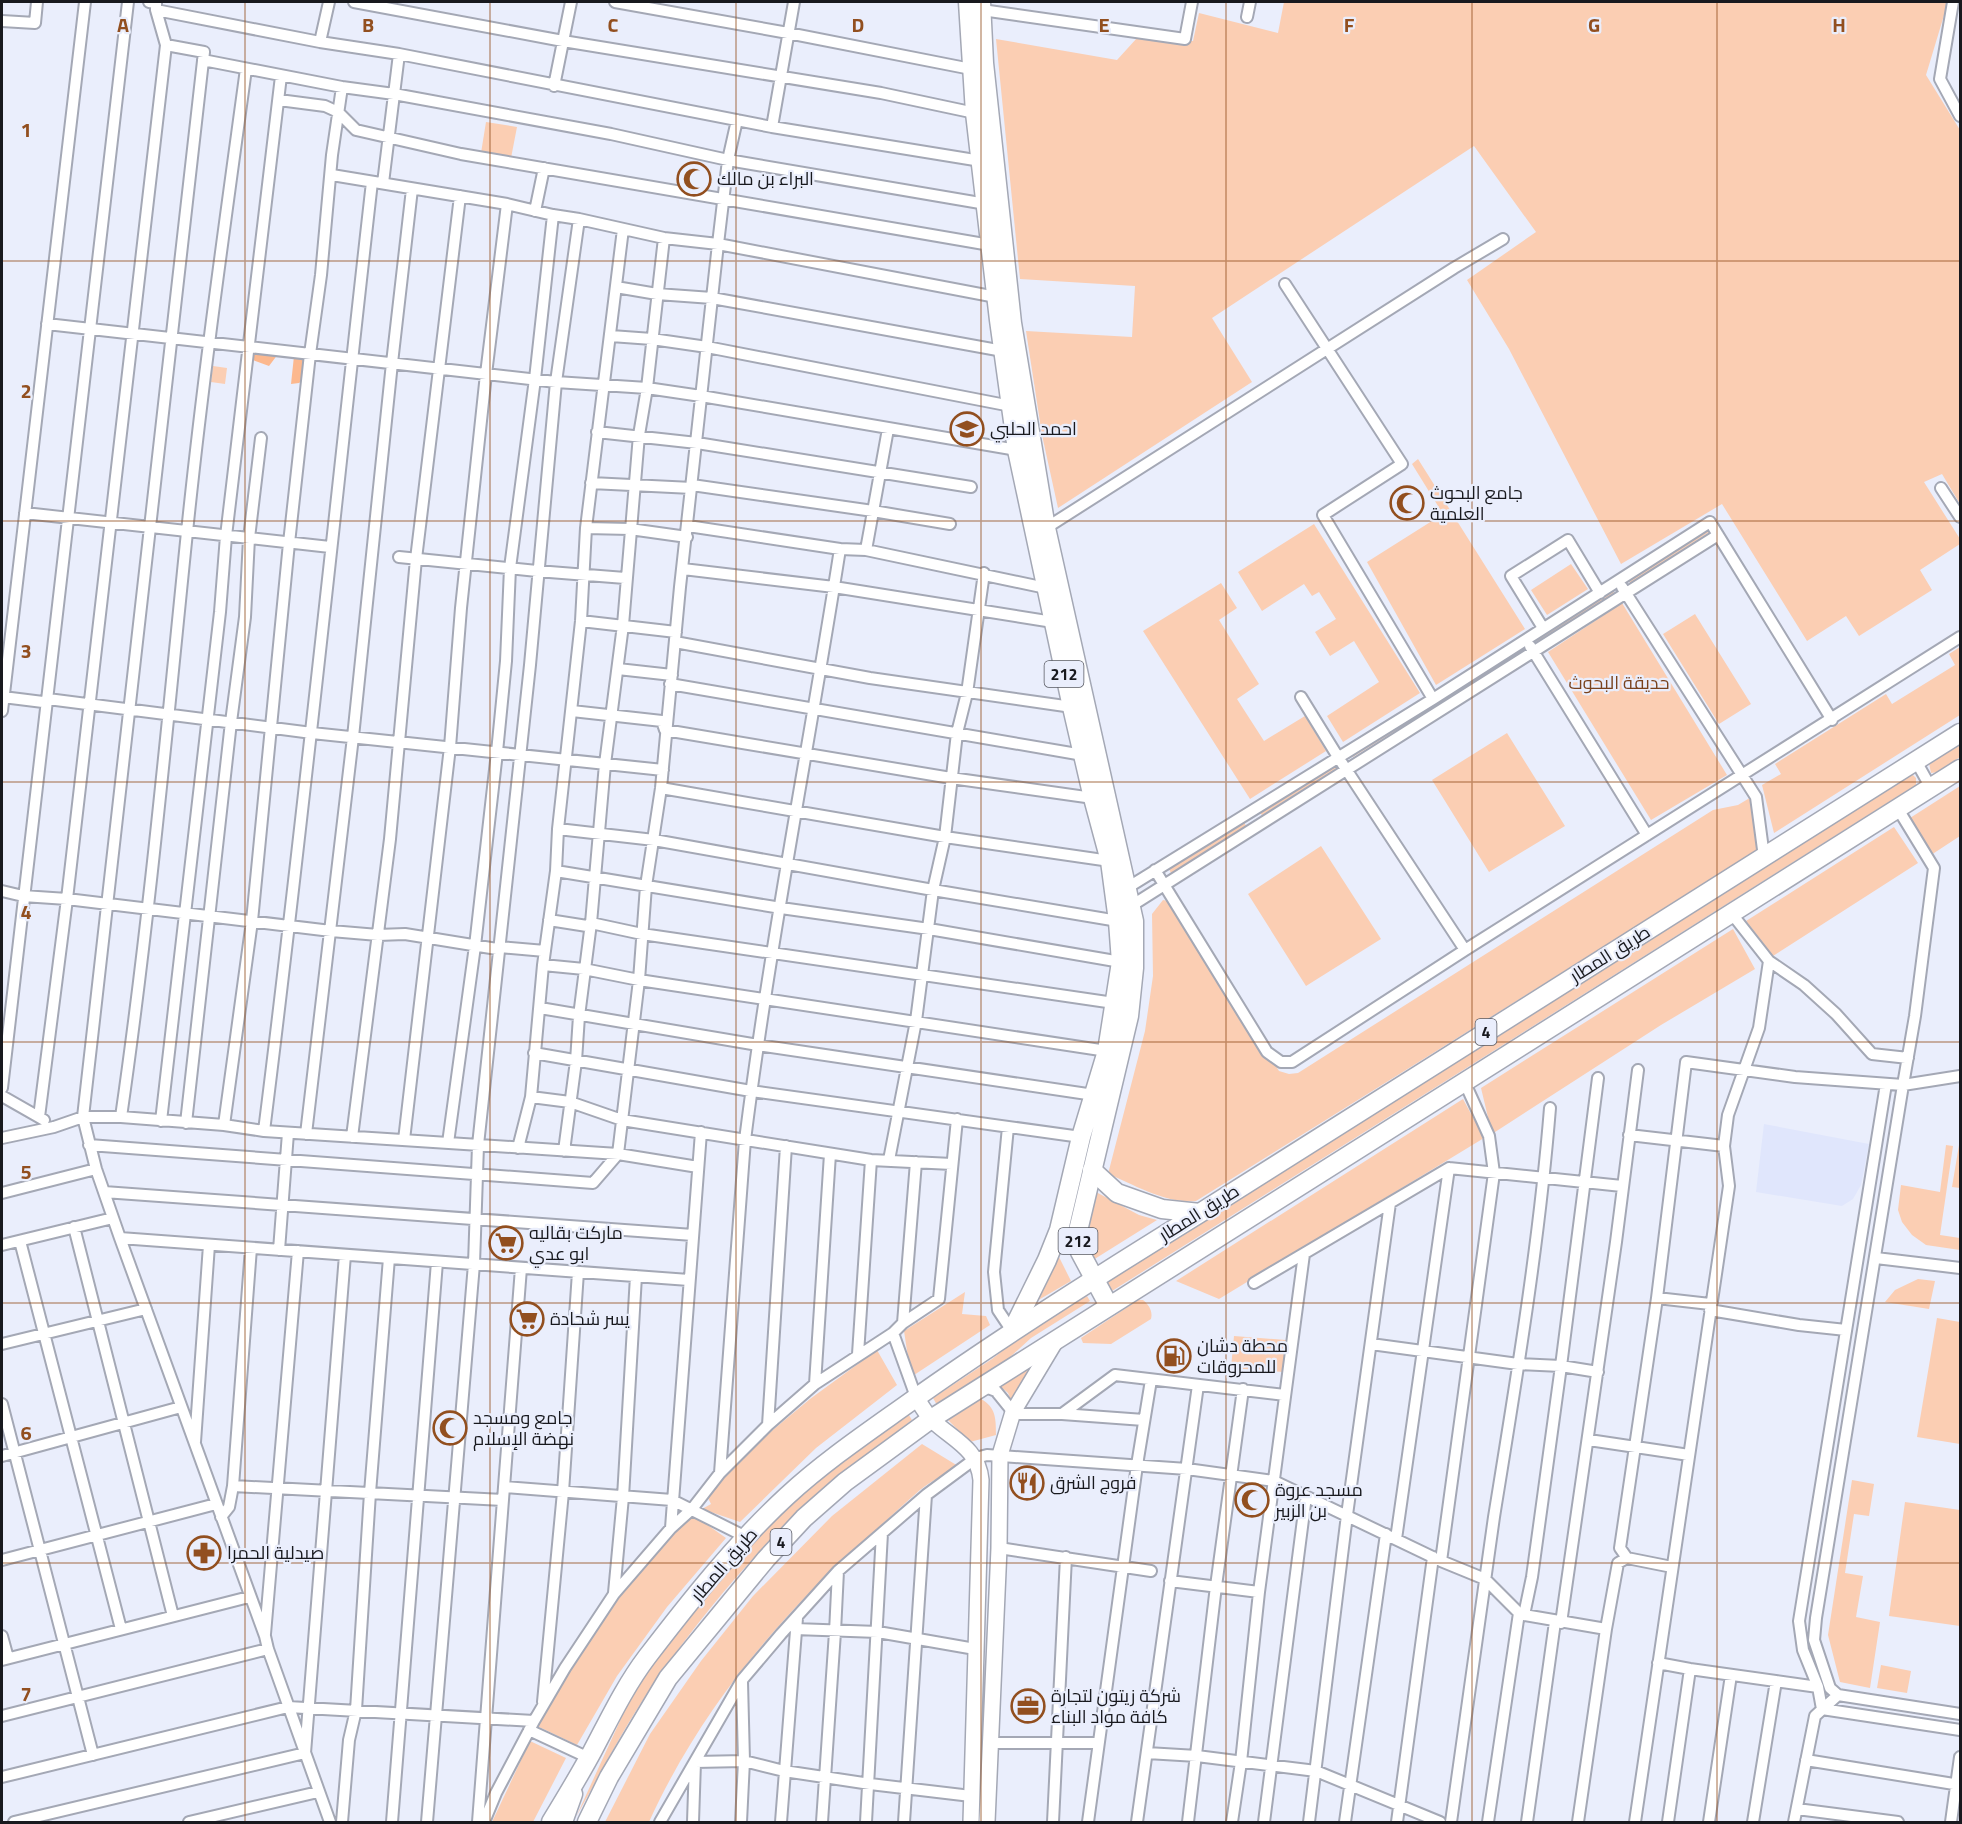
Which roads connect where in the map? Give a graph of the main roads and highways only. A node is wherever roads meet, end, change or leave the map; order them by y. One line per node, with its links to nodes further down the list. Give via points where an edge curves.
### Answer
1 (977, 4): 4 (main road, 212, via 1012,323 1046,528 1134,921 1129,1017); 6 (main road, 212, via 971,69 1017,450 1072,707 1110,861 1119,921 1121,962 1107,1051)
2 (1960, 733): 5 (main road, طريق المطار / 4)
3 (1960, 769): 9 (main road, طريق المطار / 4)
4 (1092, 1170): 5 (main road, via 1117,1193 1162,1209); 7 (main road, 212)
5 (1200, 1213): 8 (main road, طريق المطار / 4)
6 (1059, 1230): 7 (main road); 10 (main road, 212)
7 (1077, 1235): 8 (main road, 212, via 1080,1252)
8 (1093, 1278): 9 (main road, 212); 10 (main road, طريق المطار / 4)
9 (1108, 1306): 11 (main road, طريق المطار)
10 (1012, 1331): 12 (main road, طريق المطار)
11 (1056, 1340): 13 (main road, طريق المطار / 4); 19 (main road, via 1013,1412 1000,1455)
12 (916, 1397): 13 (main road); 14 (main road, طريق المطار / 4, via 827,1461 746,1537 645,1660)
13 (931, 1419): 17 (main road, طريق المطار / 4, via 845,1482 766,1558 668,1678); 18 (main road, via 976,1458 980,1469)
14 (580, 1775): 15 (main road, 4); 16 (main road, طريق المطار)
15 (551, 1822)
16 (563, 1822)
17 (587, 1822)
18 (971, 1822)
19 (987, 1822)

